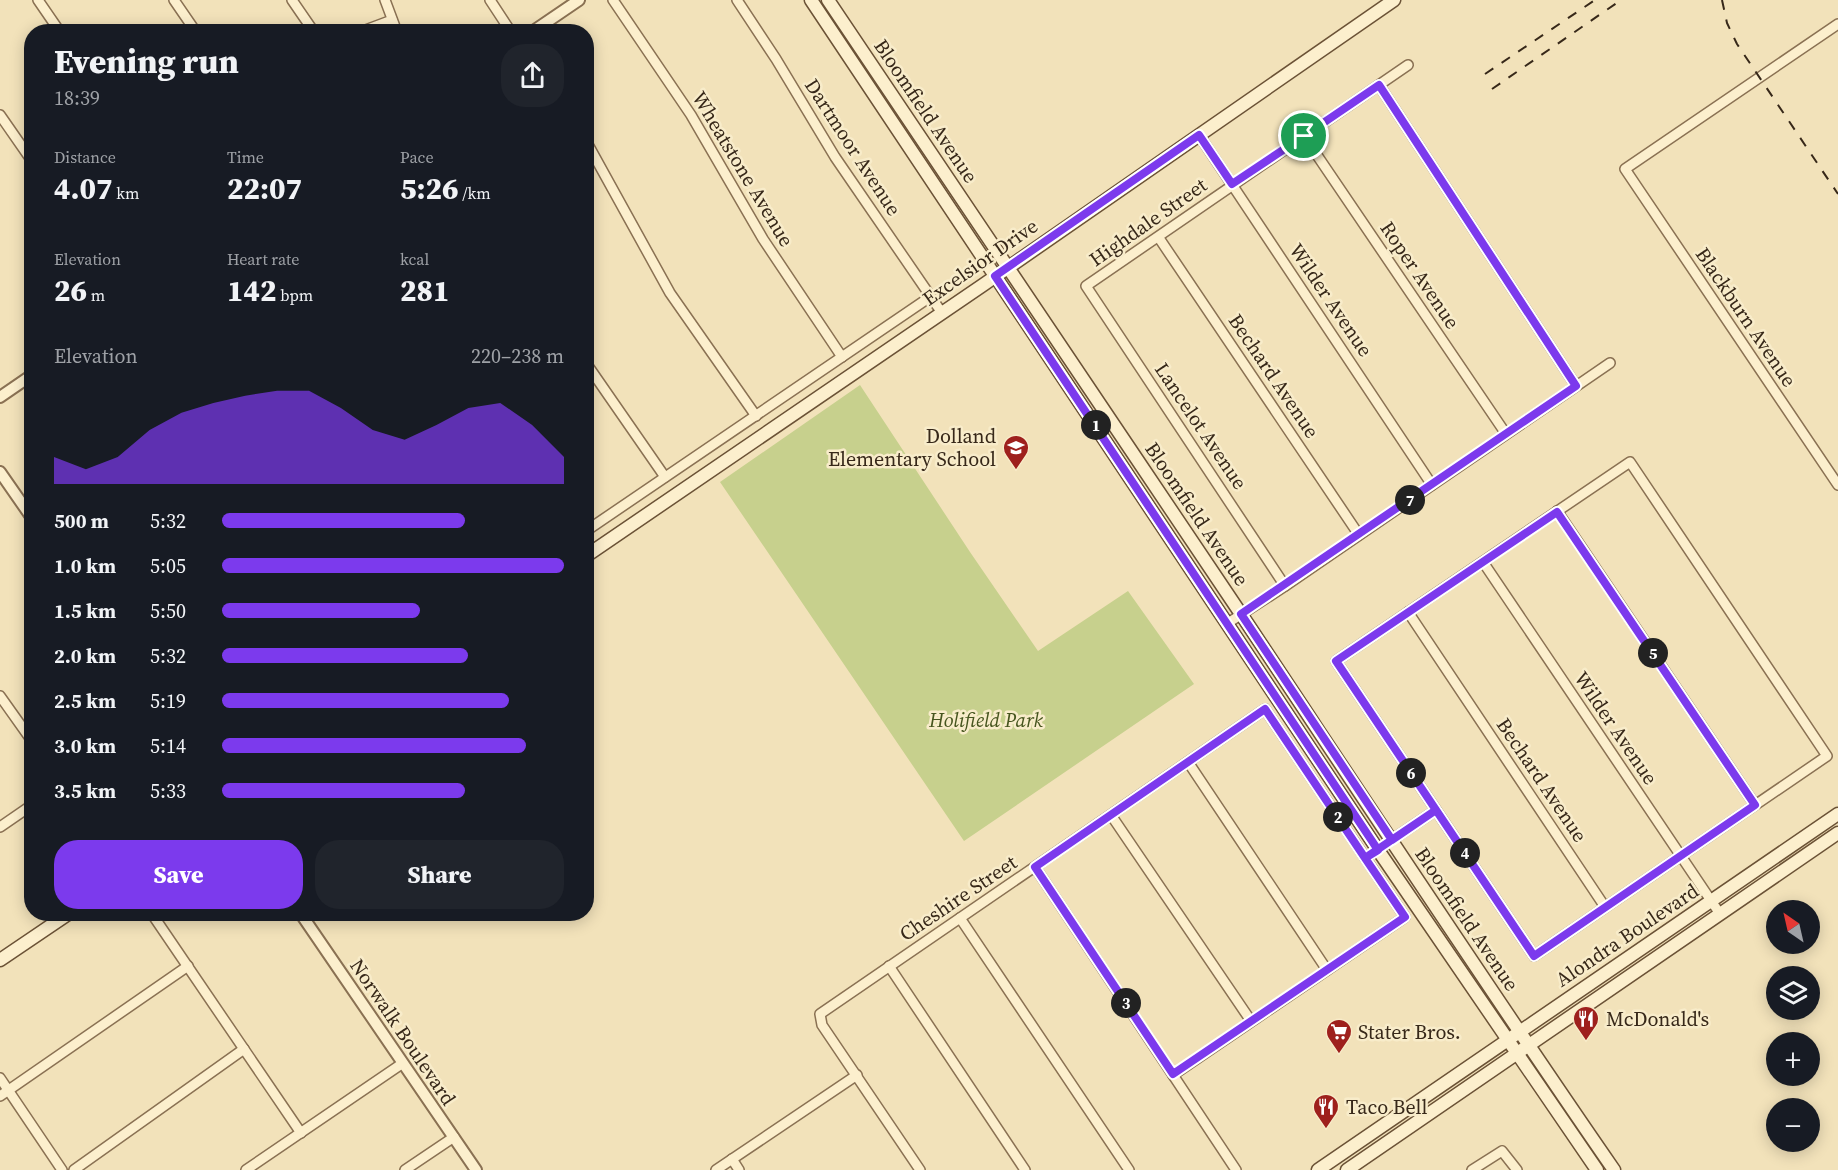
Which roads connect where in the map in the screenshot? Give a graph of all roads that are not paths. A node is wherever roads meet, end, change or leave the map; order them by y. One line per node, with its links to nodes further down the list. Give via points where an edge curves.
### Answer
1 (38, 0): 13 (street)
2 (174, 0): 14 (street)
3 (292, 0): 15 (street)
4 (385, 0): 12 (street)
5 (490, 0): 18 (street)
6 (579, 0): 19 (street)
7 (613, 0): 35 (street, Wheatstone Avenue, via 691,115 763,239)
8 (737, 0): 33 (street, Dartmoor Avenue, via 835,157)
9 (811, 0): 31 (main road, Bloomfield Avenue)
10 (828, 0): 30 (main road, Bloomfield Avenue)
11 (1395, 0): 24 (main road, Excelsior Drive)
12 (392, 20): 16 (street); 17 (street)
13 (54, 24)
14 (190, 24)
15 (308, 24)
16 (381, 24)
17 (394, 24)
18 (506, 24)
19 (544, 24)
20 (1838, 24): 46 (street, Blackburn Avenue, via 1625,170)
21 (1408, 65): 22 (street, Highdale Street)
22 (1379, 85): 25 (street, Highdale Street); 39 (street)
23 (0, 115): 26 (street)
24 (1199, 135): 28 (street, Wilder Avenue); 30 (main road, Excelsior Drive)
25 (1304, 136): 28 (street, Highdale Street); 42 (street, Roper Avenue)
26 (24, 150)
27 (594, 156): 41 (street, via 669,293)
28 (1232, 184): 29 (street, Highdale Street); 45 (street, Wilder Avenue)
29 (1159, 238): 32 (street, Highdale Street); 50 (street, Bechard Avenue)
30 (1006, 268): 31 (main road, Excelsior Drive); 55 (main road, Bloomfield Avenue)
31 (995, 276): 34 (main road, Excelsior Drive); 56 (main road, Bloomfield Avenue)
32 (1086, 286): 53 (street, Lancelot Avenue)
33 (930, 297): 34 (street, Dartmoor Avenue); 35 (street, Excelsior Drive)
34 (942, 313): 51 (main road, Excelsior Drive)
35 (842, 357): 41 (street, Excelsior Drive)
36 (1610, 363): 39 (street)
37 (594, 375): 44 (street)
38 (24, 380): 40 (street)
39 (1576, 386): 42 (street)
40 (0, 397)
41 (756, 416): 44 (street, Excelsior Drive)
42 (1506, 434): 45 (street)
43 (0, 472): 47 (street)
44 (665, 477): 49 (street, Excelsior Drive)
45 (1432, 485): 50 (street)
46 (1838, 485)
47 (24, 506)
48 (1557, 512): 52 (street); 60 (street); 60 (street, via 1630,462 1827,756)
49 (594, 526)
50 (1359, 535): 53 (street)
51 (594, 551)
52 (1483, 562): 54 (street); 69 (street, Wilder Avenue)
53 (1285, 586): 55 (street)
54 (1408, 612): 62 (street, via 1336,661); 73 (street, Bechard Avenue)
55 (1241, 614): 56 (street); 67 (main road, Bloomfield Avenue)
56 (1228, 623): 68 (main road, Bloomfield Avenue)
57 (0, 696): 58 (street)
58 (24, 730)
59 (1188, 762): 64 (street, Cheshire Street); 70 (street, Cheshire Street, via 1265,709); 84 (street)
60 (1755, 805): 69 (street)
61 (24, 810): 65 (street)
62 (1436, 810): 67 (street); 73 (street, via 1534,956)
63 (1838, 814): 72 (main road, Alondra Boulevard)
64 (1111, 815): 71 (street, Cheshire Street); 85 (street)
65 (0, 827)
66 (1838, 833): 74 (main road, Alondra Boulevard)
67 (1392, 840): 68 (street); 79 (main road, Bloomfield Avenue)
68 (1378, 850): 70 (street); 80 (main road, Bloomfield Avenue)
69 (1680, 856): 72 (street, Wilder Avenue); 73 (street)
70 (1365, 858): 84 (street, Cheshire Street, via 1405,917)
71 (1035, 867): 75 (street, Cheshire Street); 92 (street)
72 (1711, 901): 74 (street, Wilder Avenue); 86 (main road, Alondra Boulevard)
73 (1605, 907)
74 (1720, 914): 88 (main road, Alondra Boulevard)
75 (960, 918): 83 (street, Cheshire Street); 110 (street)
76 (58, 921): 81 (main road)
77 (157, 921): 82 (street)
78 (306, 921): 91 (street, Norwalk Boulevard)
79 (1459, 943): 80 (main road); 86 (main road, Bloomfield Avenue)
80 (1447, 951): 87 (main road, Bloomfield Avenue)
81 (0, 960)
82 (188, 966): 89 (street); 95 (street)
83 (889, 966): 93 (street, Cheshire Street, via 820,1014 822,1024); 109 (street)
84 (1327, 970): 85 (street)
85 (1251, 1022): 92 (street)
86 (1519, 1033): 87 (main road, Alondra Boulevard); 88 (main road, Bloomfield Avenue)
87 (1508, 1041): 90 (main road, Bloomfield Avenue); 96 (main road, Alondra Boulevard)
88 (1528, 1046): 90 (main road, Alondra Boulevard); 117 (main road, Bloomfield Avenue)
89 (244, 1049): 98 (street); 102 (street)
90 (1516, 1054): 97 (main road, Alondra Boulevard); 116 (main road, Bloomfield Avenue)
91 (403, 1063): 98 (street); 99 (street, Norwalk Boulevard)
92 (1173, 1074): 111 (street)
93 (857, 1075): 100 (street); 108 (street)
94 (0, 1078): 95 (street)
95 (4, 1093): 101 (street)
96 (1397, 1116): 97 (main road); 112 (main road, Alondra Boulevard)
97 (1406, 1129): 113 (main road, Alondra Boulevard)
98 (301, 1133): 103 (street)
99 (454, 1137): 104 (street); 105 (street, Norwalk Boulevard)
100 (732, 1160): 106 (street); 107 (street)
101 (62, 1170)
102 (74, 1170)
103 (246, 1170)
104 (405, 1170)
105 (476, 1170)
106 (716, 1170)
107 (739, 1170)
108 (920, 1170)
109 (1025, 1170)
110 (1129, 1170)
111 (1236, 1170)
112 (1318, 1170)
113 (1347, 1170)
114 (1472, 1170): 115 (street, via 1502,1151)
115 (1517, 1170)
116 (1597, 1170)
117 (1614, 1170)

